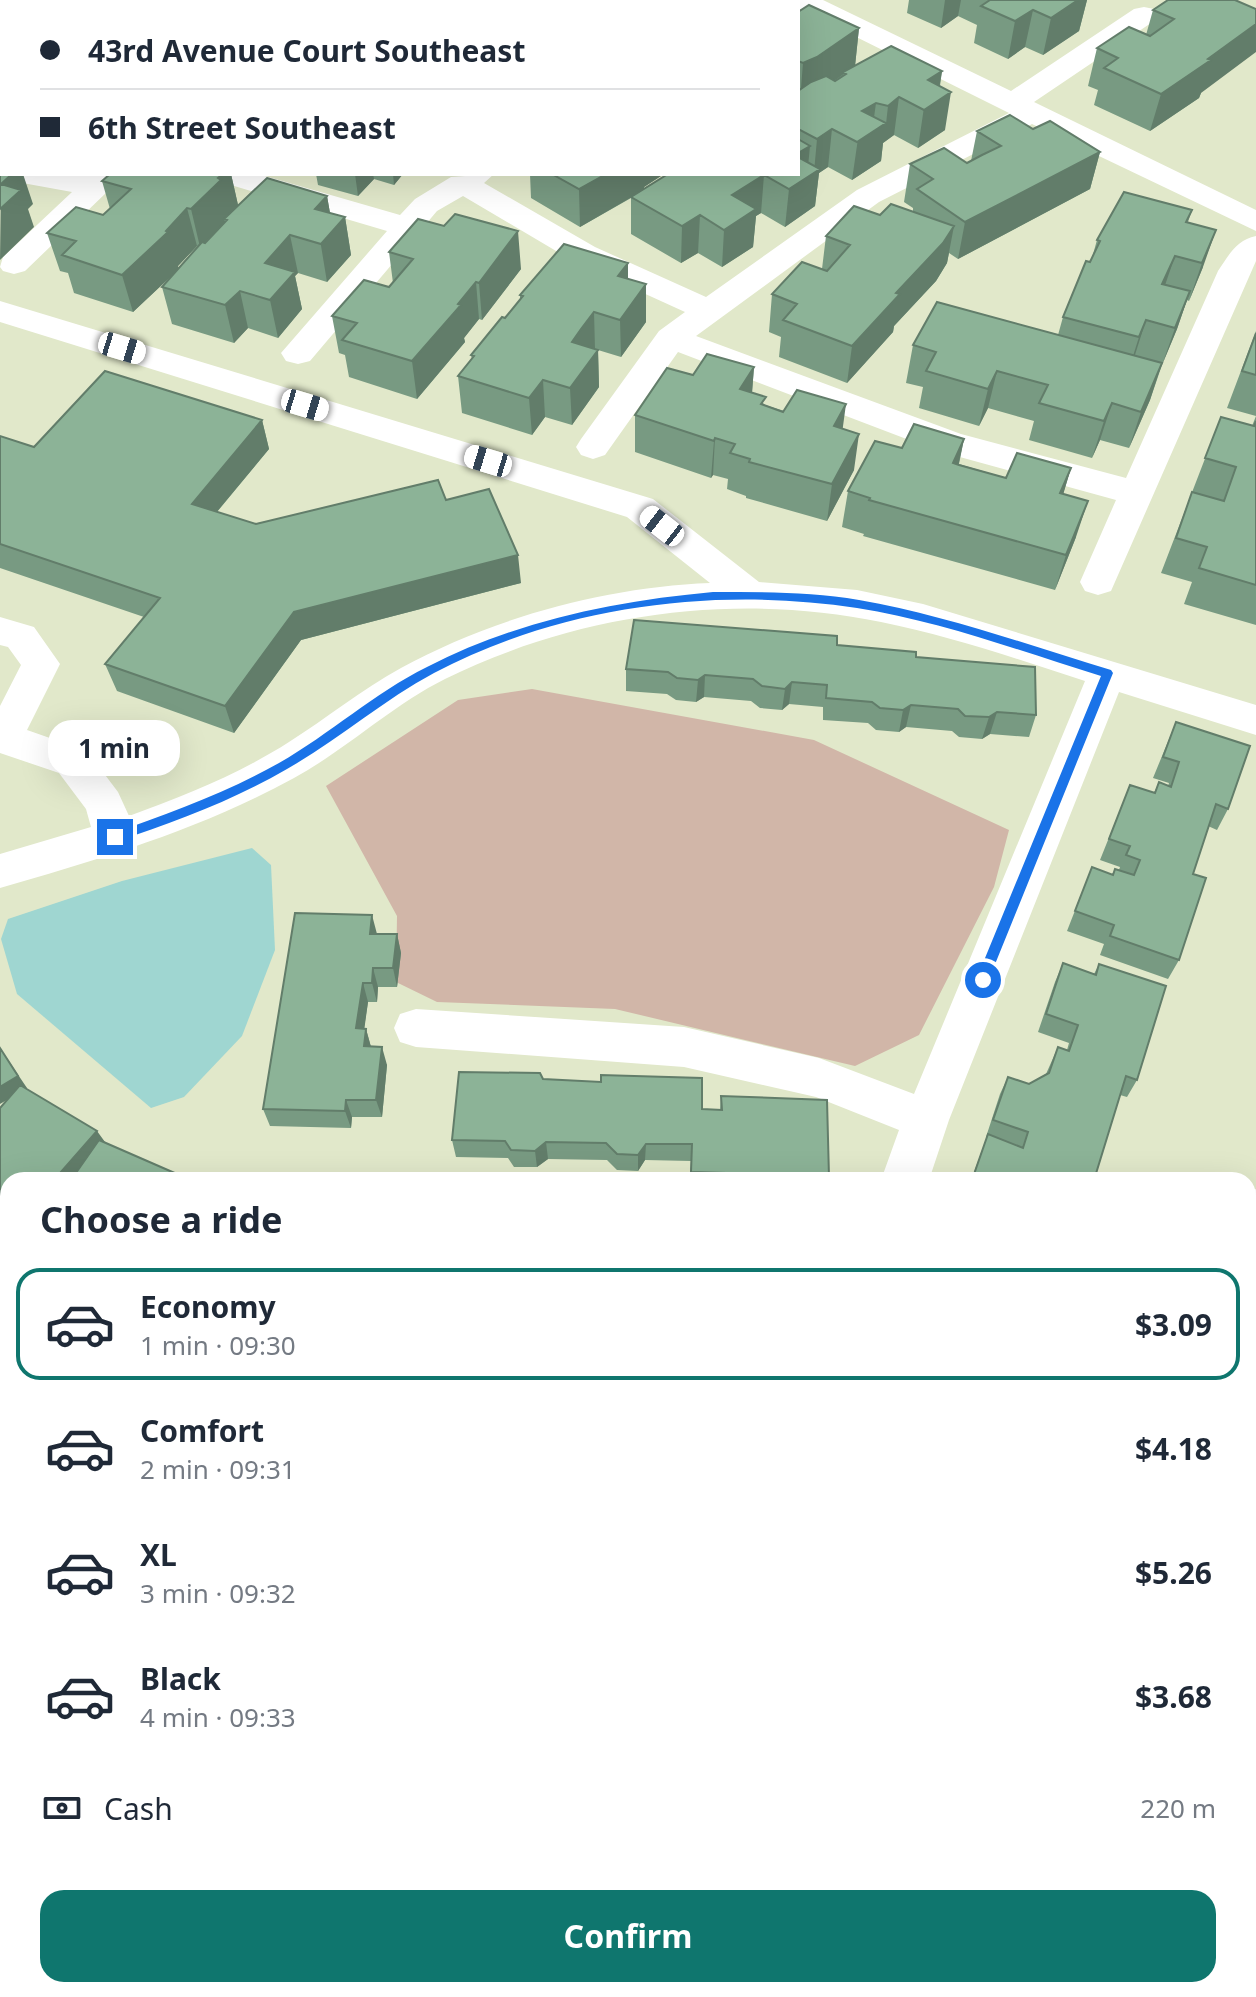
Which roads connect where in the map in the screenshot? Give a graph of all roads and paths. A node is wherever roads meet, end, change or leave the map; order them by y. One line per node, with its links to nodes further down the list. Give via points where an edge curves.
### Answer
1 (805, 6): 3 (street)
2 (1144, 15): 3 (street)
3 (1023, 108): 9 (street); 14 (street, via 868,196)
4 (24, 176): 8 (street)
5 (138, 176): 8 (street)
6 (232, 176): 10 (street)
7 (470, 179): 10 (street, via 426,205); 14 (street, via 584,254)
8 (99, 183): 12 (street)
9 (1256, 222)
10 (407, 227): 16 (street)
11 (1256, 245): 18 (street, via 1234,271)
12 (14, 264)
13 (0, 311): 20 (street, via 640,508)
14 (710, 311): 15 (street)
15 (671, 338): 17 (street); 18 (street, via 950,443)
16 (298, 353)
17 (593, 447)
18 (1137, 493): 19 (street)
19 (1098, 582)
20 (751, 596): 22 (street, via 856,604 929,619); 25 (street, via 645,602 570,617 495,641 430,670 286,764 218,801)
21 (0, 631): 24 (street, via 21,637 41,664)
22 (1107, 673): 23 (street); 28 (street)
23 (1256, 720)
24 (1, 739): 25 (street, via 73,762 104,803)
25 (115, 837): 26 (street)
26 (0, 871)
27 (416, 1028): 28 (street, via 684,1047 819,1078)
28 (926, 1120): 29 (street)
29 (908, 1172)

